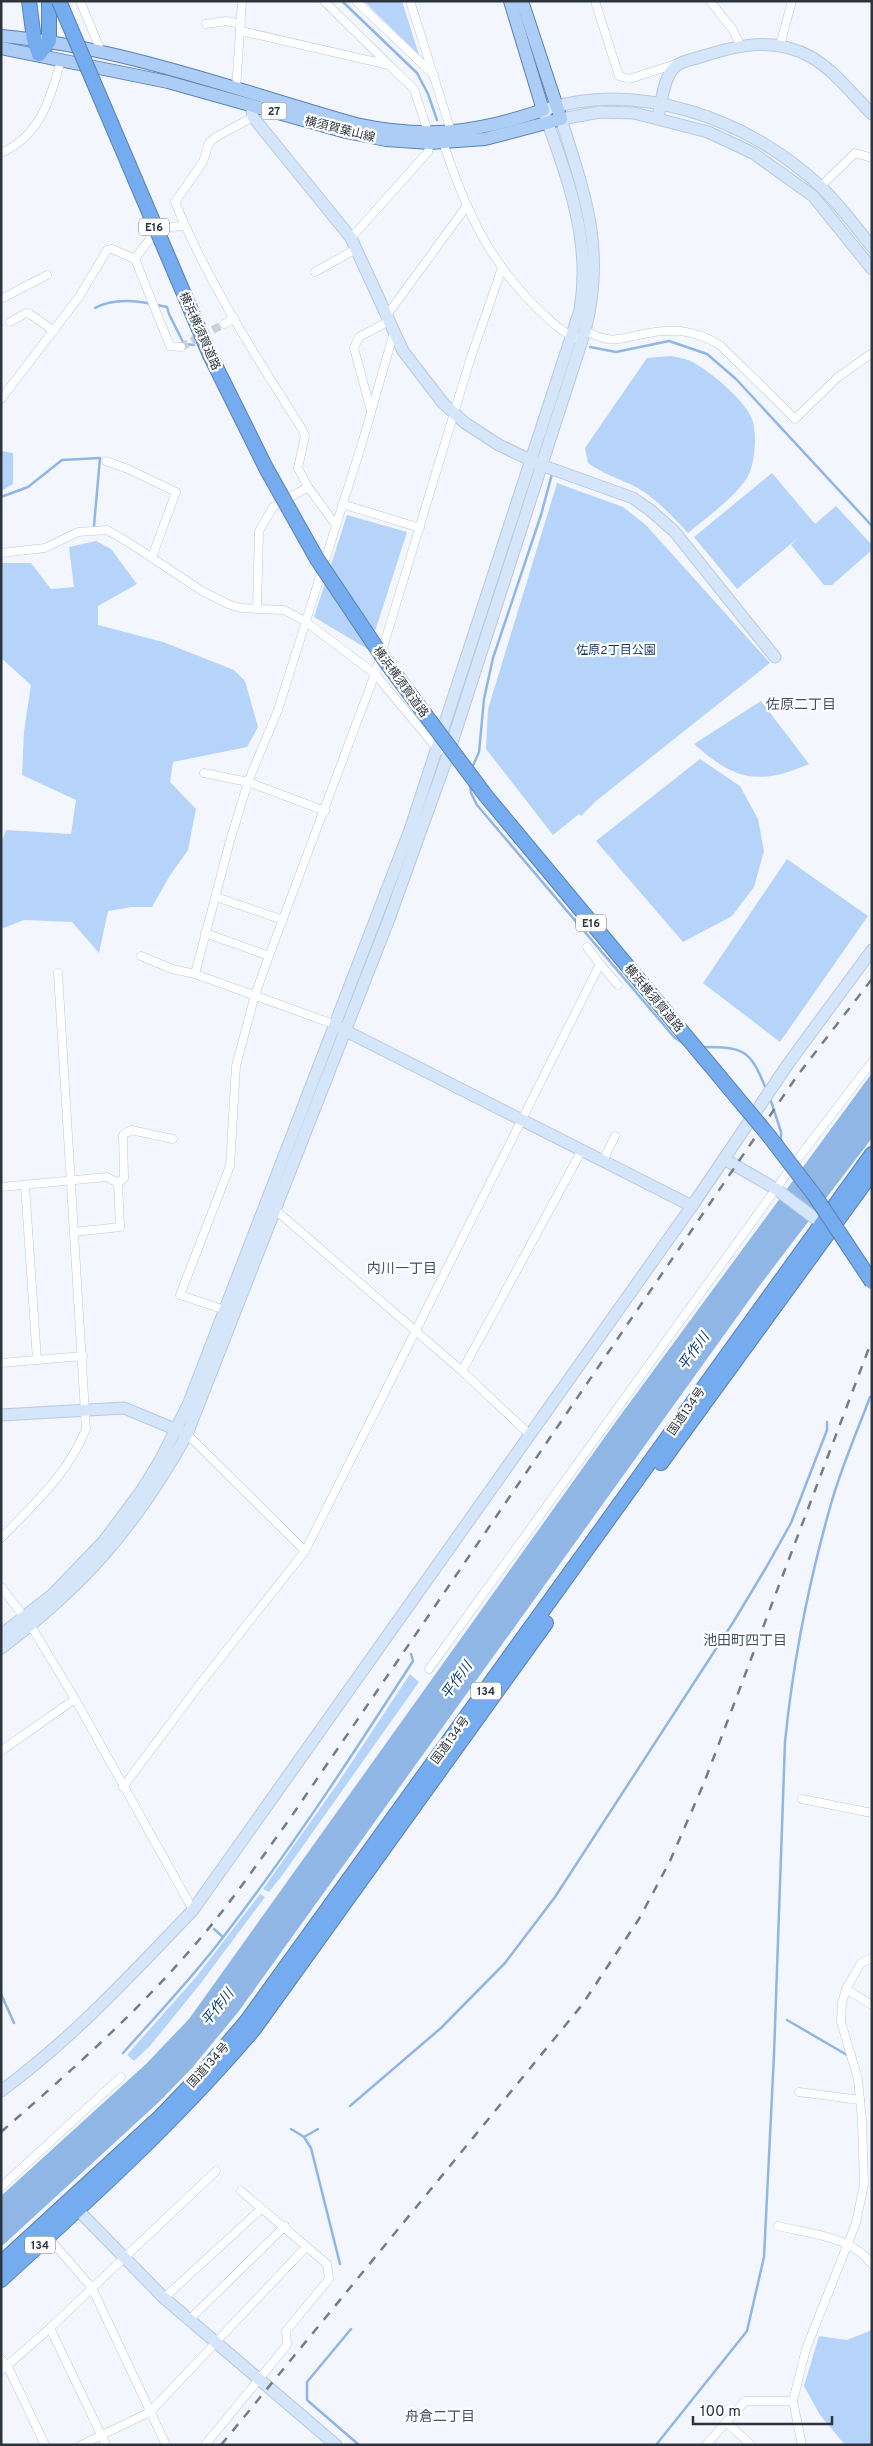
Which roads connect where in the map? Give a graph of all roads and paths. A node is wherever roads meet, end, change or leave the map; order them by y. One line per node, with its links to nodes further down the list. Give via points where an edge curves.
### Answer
1 (30, 1): 18 (highway)
2 (49, 1): 19 (highway)
3 (59, 1): 112 (highway, 横浜横須賀道路 / E16, bridge, via 210,355 266,468 317,559 386,662 476,783 769,1136 815,1196)
4 (64, 1): 111 (highway, 横浜横須賀道路 / E16, bridge, via 235,394 294,510 322,556 472,768 773,1129 820,1191)
5 (80, 1): 23 (street)
6 (242, 1): 16 (street)
7 (324, 1): 27 (street)
8 (356, 1): 28 (street)
9 (410, 1): 28 (street)
10 (510, 1): 32 (main road)
11 (522, 1): 31 (main road)
12 (595, 1): 26 (street, via 619,76 629,79)
13 (792, 1): 21 (street)
14 (713, 2): 20 (street)
15 (206, 24): 16 (street, via 226,21)
16 (241, 28): 27 (street); 29 (street)
17 (1, 36): 18 (main road, 横須賀葉山線 / 27)
18 (34, 39): 19 (main road, 横須賀葉山線 / 27); 24 (highway)
19 (49, 41): 23 (main road, 横須賀葉山線 / 27); 24 (highway)
20 (740, 45): 21 (street); 26 (street)
21 (780, 45): 34 (street, via 822,64)
22 (1, 48): 24 (main road, 横須賀葉山線 / 27)
23 (101, 51): 29 (main road, 横須賀葉山線 / 27)
24 (39, 54): 25 (main road, 横須賀葉山線 / 27)
25 (61, 60): 33 (main road, 横須賀葉山線 / 27, via 168,82); 39 (street, via 52,95 36,126 12,148)
26 (677, 64): 30 (street, via 668,77)
27 (389, 66): 38 (street, via 414,89)
28 (434, 75): 38 (street)
29 (236, 89): 38 (main road, 横須賀葉山線 / 27, via 356,124)
30 (660, 105): 31 (street, via 615,98); 35 (street); 41 (street, via 713,119 758,141)
31 (556, 106): 32 (street); 36 (main road)
32 (543, 110): 37 (street); 38 (main road, 横須賀葉山線 / 27, via 484,128)
33 (252, 111): 38 (main road, 横須賀葉山線 / 27, via 399,142); 43 (street, via 209,142 203,162 175,202); 44 (street)
34 (872, 114)
35 (657, 118): 36 (street, via 620,112); 48 (street, via 717,136 753,153 792,180 813,196)
36 (561, 119): 37 (main road, 横須賀葉山線 / 27); 58 (street, via 594,245 595,281)
37 (548, 123): 38 (main road, 横須賀葉山線 / 27, via 485,139); 58 (street, via 578,220 584,257)
38 (438, 136): 42 (street); 44 (street)
39 (1, 153)
40 (872, 158): 41 (street, via 854,153)
41 (820, 187): 45 (street)
42 (466, 207): 47 (street); 53 (street)
43 (185, 226): 46 (street, via 169,226 152,235); 52 (street)
44 (354, 243): 49 (street); 53 (street)
45 (872, 248)
46 (134, 259): 56 (street, via 112,249 107,250); 59 (street, via 170,346)
47 (502, 268): 58 (street, via 563,332); 63 (street)
48 (872, 269)
49 (315, 272)
50 (47, 274): 51 (street)
51 (1, 299)
52 (234, 318): 55 (street); 66 (street, via 305,436 298,468)
53 (388, 318): 57 (street); 62 (street, via 358,338 354,348)
54 (10, 322): 56 (street, via 26,313)
55 (224, 324)
56 (54, 331): 61 (street)
57 (394, 332): 62 (street); 63 (street, via 408,357)
58 (580, 336): 60 (street, via 617,340 661,330 688,331 709,338 720,344 795,419 837,378); 65 (street)
59 (182, 347)
60 (872, 353)
61 (1, 399)
62 (371, 411): 67 (street)
63 (455, 414): 65 (street, via 499,445); 69 (street)
64 (106, 461): 71 (street, via 176,492)
65 (537, 462): 74 (street, via 633,498 650,510 674,531); 76 (street)
66 (308, 487): 68 (street); 72 (street, via 273,507 259,531)
67 (342, 504): 68 (street); 69 (street)
68 (335, 524): 73 (street)
69 (420, 528): 75 (street)
70 (1, 553): 71 (street, via 45,548 78,532 107,530)
71 (152, 557): 72 (street, via 202,591 240,608)
72 (257, 609): 73 (street, via 284,610)
73 (305, 621): 75 (street); 78 (street, via 278,710)
74 (775, 657)
75 (375, 674): 76 (street); 79 (street)
76 (442, 753): 92 (street, via 389,919)
77 (204, 773): 78 (street)
78 (248, 782): 79 (street); 80 (street)
79 (325, 811): 81 (street)
80 (216, 897): 81 (street); 82 (street)
81 (283, 920): 86 (street)
82 (205, 933): 86 (street); 89 (street)
83 (587, 947): 87 (street)
84 (872, 950): 99 (street, via 788,1064)
85 (140, 956): 89 (street)
86 (269, 956): 91 (street)
87 (600, 964): 90 (street); 94 (street)
88 (58, 973): 102 (street)
89 (195, 974): 91 (street)
90 (618, 985)
91 (255, 995): 92 (street); 113 (street, via 236,1066 230,1166 180,1295)
92 (340, 1028): 94 (street); 107 (street)
93 (872, 1062): 106 (street, via 788,1172)
94 (521, 1120): 97 (street); 114 (street)
95 (615, 1136): 100 (street)
96 (173, 1139): 103 (street, via 132,1130 123,1135 124,1178)
97 (582, 1150): 100 (street); 118 (street)
98 (872, 1154): 109 (highway, 国道134号 / 134)
99 (724, 1159): 106 (street); 108 (street)
100 (603, 1161): 108 (street)
101 (872, 1173): 109 (highway, 国道134号 / 134)
102 (71, 1181): 103 (street, via 107,1177); 104 (street); 110 (street)
103 (118, 1183): 110 (street, via 120,1227)
104 (25, 1185): 105 (street); 116 (street)
105 (1, 1188)
106 (778, 1191): 109 (street); 129 (street)
107 (271, 1206): 113 (street); 114 (street)
108 (692, 1206): 122 (street)
109 (822, 1224): 146 (highway, 国道134号 / 134, via 246,2022 204,2071)
110 (74, 1232): 115 (street)
111 (872, 1270)
112 (872, 1282)
113 (230, 1312): 121 (street)
114 (415, 1332): 118 (street); 124 (street)
115 (83, 1356): 116 (street); 119 (street)
116 (36, 1360): 117 (street)
117 (1, 1363)
118 (462, 1371): 122 (street)
119 (86, 1409): 120 (street); 121 (street, via 124,1408); 123 (street, via 86,1429 79,1448 58,1479)
120 (1, 1414)
121 (181, 1432): 124 (street); 126 (street, via 157,1486 116,1543 76,1587)
122 (529, 1434): 135 (street)
123 (1, 1538)
124 (305, 1552): 132 (street)
125 (1, 1588): 126 (street)
126 (27, 1622): 127 (street); 128 (street); 130 (street)
127 (1, 1635)
128 (1, 1648)
129 (429, 1669)
130 (74, 1699): 131 (street); 132 (street)
131 (1, 1751)
132 (123, 1787): 135 (street)
133 (802, 1799): 134 (street)
134 (872, 1813)
135 (192, 1910): 140 (street, via 120,1988 63,2041)
136 (872, 1958): 137 (street, via 861,1963)
137 (846, 1989): 138 (street); 142 (street, via 841,2022 858,2079)
138 (872, 2005)
139 (121, 2077): 144 (street)
140 (1, 2090)
141 (799, 2092): 142 (street)
142 (860, 2100): 151 (street, via 864,2184 856,2223)
143 (216, 2171): 153 (street)
144 (1, 2187)
145 (241, 2191): 147 (street)
146 (73, 2205): 150 (highway, 国道134号 / 134); 153 (street); 154 (highway, 国道134号 / 134)
147 (261, 2209): 148 (street); 158 (street)
148 (285, 2226): 152 (street); 159 (street)
149 (778, 2226): 151 (street)
150 (48, 2237): 156 (highway, 国道134号 / 134); 157 (street)
151 (847, 2243): 155 (street); 165 (street, via 806,2349)
152 (306, 2247): 161 (street); 164 (street, via 327,2264 329,2279 286,2331 287,2345)
153 (125, 2257): 157 (street); 158 (street)
154 (1, 2262)
155 (872, 2264)
156 (1, 2280)
157 (92, 2288): 160 (street); 166 (street)
158 (164, 2298): 159 (street)
159 (189, 2320): 161 (street)
160 (50, 2328): 163 (street); 168 (street)
161 (215, 2342): 164 (street); 166 (street)
162 (1, 2359): 163 (street)
163 (4, 2368): 169 (street)
164 (259, 2380): 173 (street); 174 (street)
165 (792, 2401): 167 (street, via 744,2401); 177 (street)
166 (150, 2412): 168 (street); 172 (street)
167 (726, 2422): 175 (street); 176 (street)
168 (102, 2435): 170 (street); 171 (street)
169 (45, 2445)
170 (82, 2445)
171 (106, 2445)
172 (166, 2445)
173 (205, 2445)
174 (336, 2445)
175 (706, 2445)
176 (750, 2445)
177 (802, 2445)

